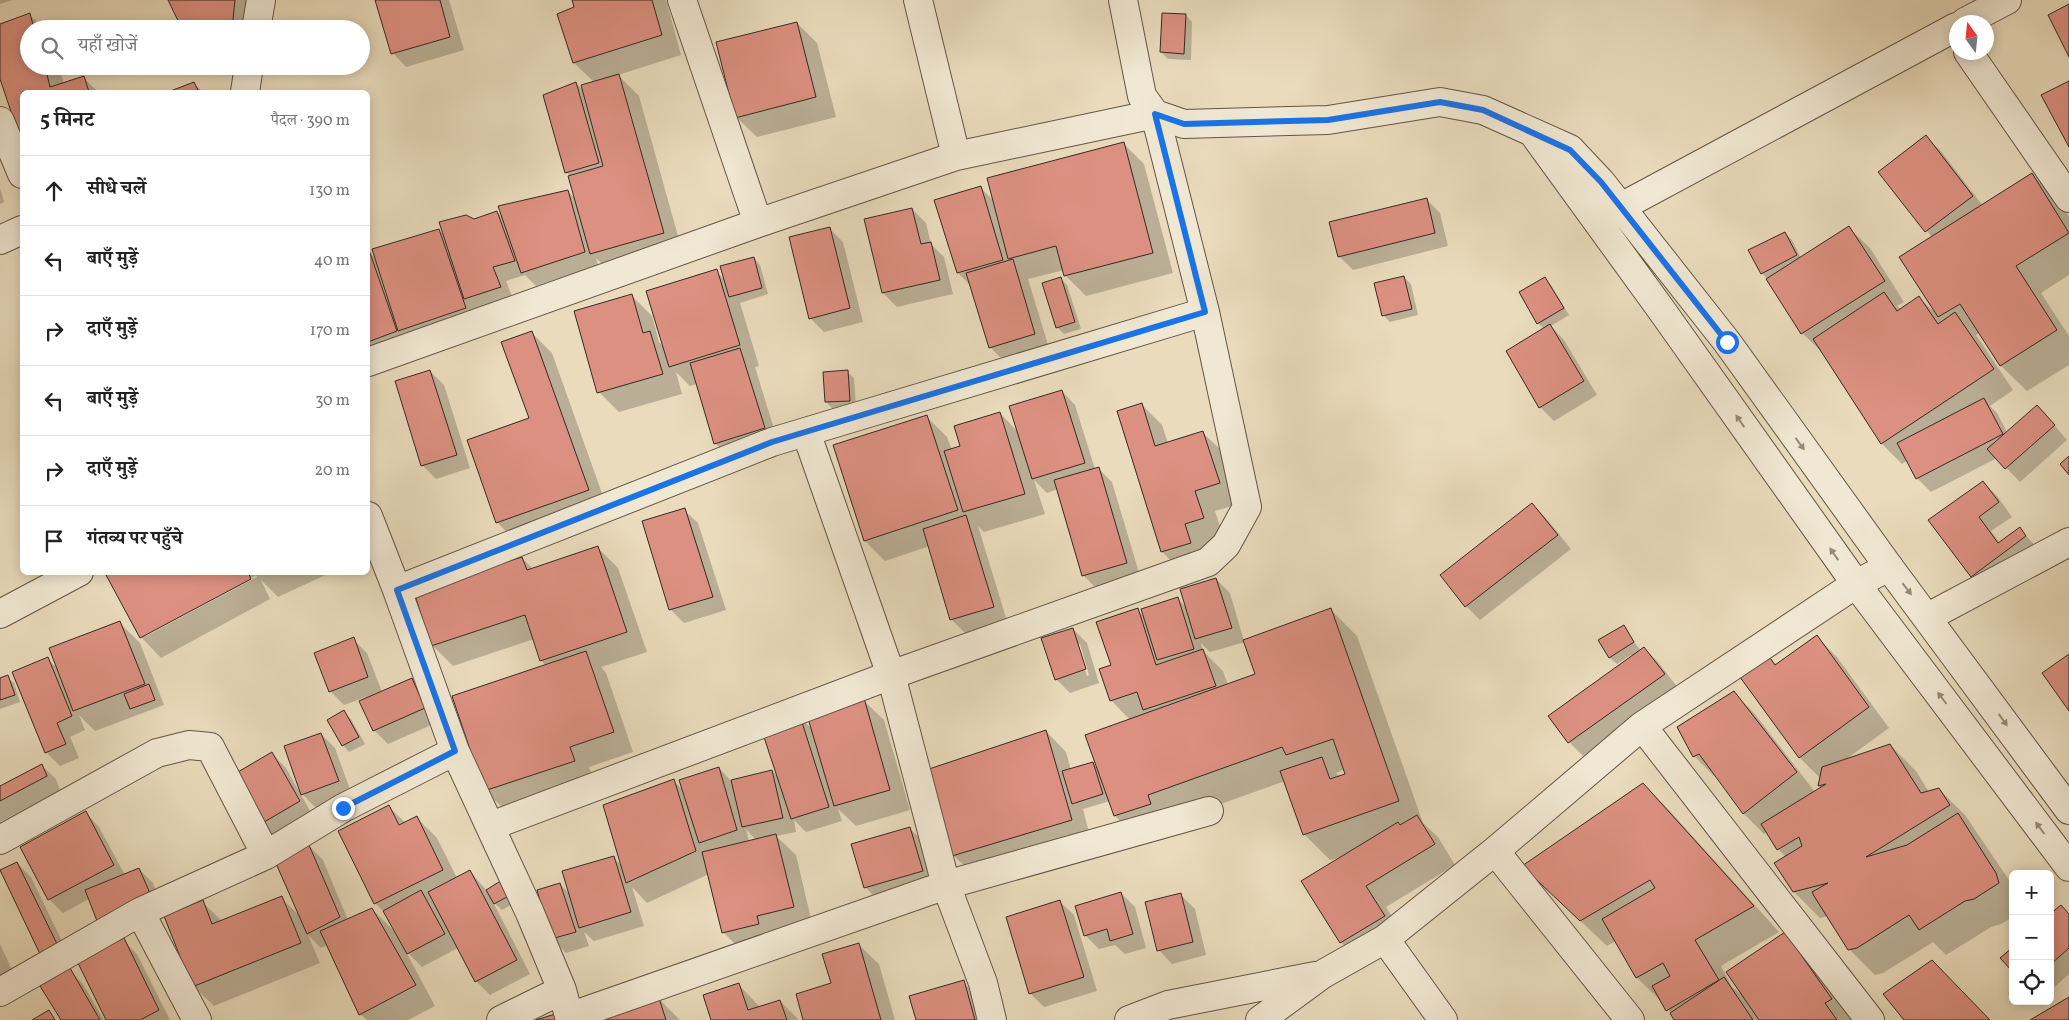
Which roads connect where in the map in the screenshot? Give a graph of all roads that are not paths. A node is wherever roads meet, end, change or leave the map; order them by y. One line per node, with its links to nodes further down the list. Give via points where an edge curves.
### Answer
1 (261, 0): 7 (street)
2 (682, 0): 19 (street)
3 (918, 0): 15 (street)
4 (1123, 0): 12 (street, via 1142,96)
5 (2006, 0): 6 (street)
6 (1980, 15)
7 (258, 20)
8 (1949, 32): 18 (street)
9 (1974, 60): 17 (street)
10 (248, 75): 11 (street)
11 (245, 90)
12 (1155, 114): 14 (street, via 1184,124 1328,120 1440,102 1483,110); 15 (street); 22 (street)
13 (0, 121): 16 (street)
14 (1532, 132): 18 (street, via 1570,150); 29 (street, one-way to 14)
15 (956, 156): 19 (street)
16 (20, 169)
17 (2069, 198)
18 (1621, 207): 27 (street, one-way to 27, via 1727,342)
19 (758, 222): 23 (street)
20 (20, 231): 21 (street)
21 (0, 240)
22 (1205, 312): 24 (street); 33 (street, via 1247,507 1226,545 1208,562)
23 (370, 361)
24 (806, 432): 30 (street, via 772,442); 33 (street)
25 (370, 521): 30 (street)
26 (2069, 542): 32 (street)
27 (1889, 566): 29 (street); 32 (street, one-way to 32)
28 (73, 575): 31 (street)
29 (1856, 584): 34 (street); 42 (street, one-way to 29)
30 (397, 590): 35 (street)
31 (0, 614)
32 (1928, 617): 36 (street, one-way to 36)
33 (891, 675): 38 (street); 43 (street)
34 (1642, 726): 40 (street); 57 (street)
35 (455, 751): 38 (street); 41 (street, via 343,808)
36 (2069, 810)
37 (1209, 811): 43 (street)
38 (491, 826): 47 (street)
39 (0, 840): 41 (street, via 157,753 189,744 210,747)
40 (1495, 851): 45 (street); 56 (street)
41 (266, 855): 44 (street)
42 (2069, 867)
43 (946, 885): 49 (street); 52 (street, via 983,983)
44 (140, 912): 48 (street); 50 (street)
45 (1385, 939): 46 (street); 55 (street)
46 (1323, 974): 53 (street, via 1168,1005); 54 (street)
47 (562, 990): 49 (street); 51 (street)
48 (0, 992)
49 (570, 1018)
50 (197, 1020)
51 (501, 1020)
52 (992, 1020)
53 (1129, 1020)
54 (1260, 1020)
55 (1443, 1020)
56 (1630, 1020)
57 (1870, 1020)

